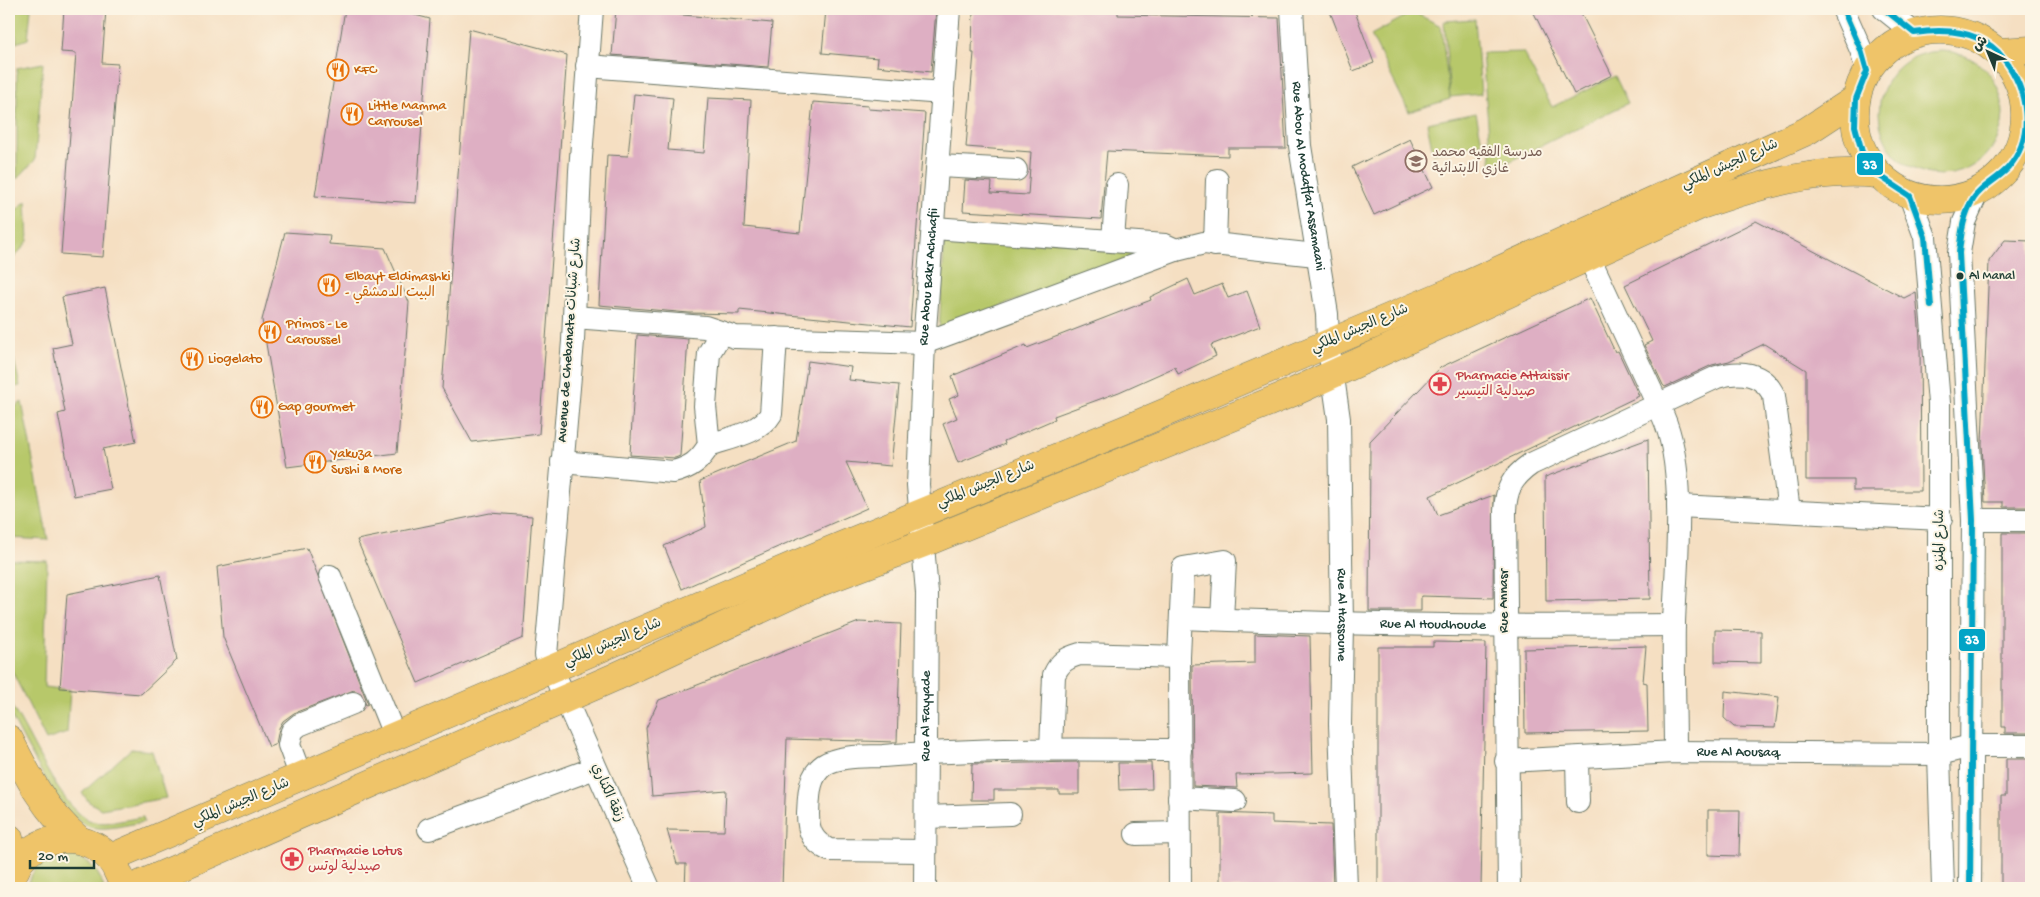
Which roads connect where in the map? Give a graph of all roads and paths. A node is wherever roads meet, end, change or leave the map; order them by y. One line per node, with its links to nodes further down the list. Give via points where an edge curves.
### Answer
1 (592, 9): 9 (street, Avenue de Chebanate شارع شبانات)
2 (949, 9): 11 (street, Rue Abou Bakr Achchafii)
3 (1292, 9): 25 (street, Rue Abou Al Modaffar Assamaani, via 1300,146)
4 (1843, 9): 10 (street)
5 (1884, 9): 6 (street)
6 (1914, 33): 8 (main road, via 1944,29 1974,35); 10 (main road, via 1879,54)
7 (2031, 50): 8 (main road)
8 (2000, 52): 13 (main road, via 2016,72)
9 (587, 66): 11 (street); 27 (street, Avenue de Chebanate شارع شبانات)
10 (1867, 71): 12 (main road)
11 (943, 93): 14 (street, Rue Abou Bakr Achchafii)
12 (1856, 99): 16 (main road, via 1855,126 1862,152); 30 (main road, شارع الجيش الملكي, via 1807,131 1464,286)
13 (2029, 120): 19 (main road, via 2014,158 2001,176)
14 (939, 166): 15 (street); 21 (street, Rue Abou Bakr Achchafii)
15 (1016, 170)
16 (1877, 174): 20 (main road); 26 (main road, شارع الجيش الملكي, via 1822,173 1749,188 1701,205)
17 (1217, 180): 23 (street)
18 (1117, 185): 22 (street)
19 (1977, 193): 20 (main road, via 1943,201); 40 (street, via 1964,222 1959,253)
20 (1910, 196): 39 (street, شارع المنزه, via 1925,237 1939,403)
21 (934, 228): 22 (street); 31 (street, Rue Abou Bakr Achchafii)
22 (1113, 240): 24 (street, via 1165,244)
23 (1215, 245): 24 (street, via 1194,244); 25 (street)
24 (1176, 250): 31 (street)
25 (1316, 255): 30 (street, Rue Abou Al Modaffar Assamaani, via 1327,314)
26 (1589, 256): 32 (main road, شارع الجيش الملكي); 33 (street)
27 (574, 317): 28 (street, via 705,327); 35 (street, Avenue de Chebanate شارع شبانات)
28 (721, 333): 29 (street, via 735,337); 34 (street, via 709,353 706,406)
29 (776, 338): 31 (street); 34 (street, via 768,420 761,426)
30 (1328, 342): 32 (street, Rue Al Hassoune); 38 (main road, شارع الجيش الملكي, via 1124,430)
31 (924, 343): 38 (street, Rue Abou Bakr Achchafii, via 918,485)
32 (1333, 374): 42 (main road, شارع الجيش الملكي); 46 (street, Rue Al Hassoune, via 1338,419)
33 (1659, 406): 36 (street, via 1670,433); 37 (street, Rue Annasr, via 1727,374 1747,374 1764,381 1774,396); 48 (street, Rue Annasr, via 1531,464 1512,481 1506,493 1505,511)
34 (709, 445): 35 (street, via 694,464 672,472)
35 (562, 462): 50 (street, Avenue de Chebanate شارع شبانات, via 546,655)
36 (1678, 506): 37 (street); 47 (street)
37 (1789, 511): 39 (street)
38 (920, 512): 42 (street, Rue Abou Bakr Achchafii); 50 (main road, شارع الجيش الملكي)
39 (1941, 519): 61 (street, شارع المنزه)
40 (1972, 520): 41 (street); 55 (street)
41 (2031, 520)
42 (924, 543): 51 (main road, شارع الجيش الملكي, via 810,586); 59 (street, Rue Al Fayyade)
43 (330, 576): 53 (street)
44 (1181, 618): 45 (street, Rue Al Houdhoude); 45 (street, via 1183,568 1225,561); 49 (street)
45 (1222, 619): 46 (street, Rue Al Houdhoude)
46 (1342, 625): 48 (street, Rue Al Houdhoude); 83 (street, Rue Al Hassoune, via 1340,724)
47 (1674, 625): 48 (street, Rue Al Houdhoude); 60 (street)
48 (1504, 627): 63 (street, Rue Annasr)
49 (1179, 657): 57 (street, via 1080,654 1059,664 1054,675); 58 (street)
50 (553, 669): 51 (street, Avenue de Chebanate شارع شبانات); 53 (main road, شارع الجيش الملكي)
51 (565, 697): 64 (street, زنقة الكناري); 79 (main road, شارع الجيش الملكي)
52 (353, 703): 65 (street, via 299,725 292,731 289,745)
53 (396, 737): 65 (main road, شارع الجيش الملكي)
54 (9, 739): 75 (main road, via 38,796)
55 (1971, 746): 56 (street, Rue Al Aousaq); 61 (street, Rue Al Aousaq); 86 (street)
56 (2031, 746)
57 (1051, 749): 58 (street); 59 (street)
58 (1180, 750): 66 (street)
59 (928, 752): 70 (street, Rue Al Fayyade); 76 (street, via 832,761 814,774 808,812 811,835 820,846 829,850)
60 (1675, 752): 61 (street, Rue Al Aousaq); 62 (street, Rue Al Aousaq)
61 (1939, 754): 85 (street, شارع المنزه)
62 (1576, 759): 63 (street, Rue Al Aousaq); 68 (street)
63 (1506, 761): 84 (street, Rue Annasr)
64 (596, 768): 71 (street); 80 (street, زنقة الكناري)
65 (301, 777): 77 (main road, شارع الجيش الملكي)
66 (1179, 798): 67 (street); 72 (street)
67 (1235, 801)
68 (1578, 802)
69 (1010, 814): 70 (street)
70 (926, 817): 76 (street, Rue Al Fayyade)
71 (429, 829)
72 (1179, 833): 73 (street); 82 (street)
73 (1136, 834)
74 (9, 838): 78 (main road)
75 (78, 839): 77 (main road, via 90,843); 78 (main road, via 60,838 31,850)
76 (925, 851): 81 (street, Rue Al Fayyade)
77 (110, 858): 79 (main road, via 117,869)
78 (13, 879)
79 (137, 886)
80 (649, 888)
81 (925, 888)
82 (1180, 888)
83 (1346, 888)
84 (1508, 888)
85 (1943, 888)
86 (1970, 888)

